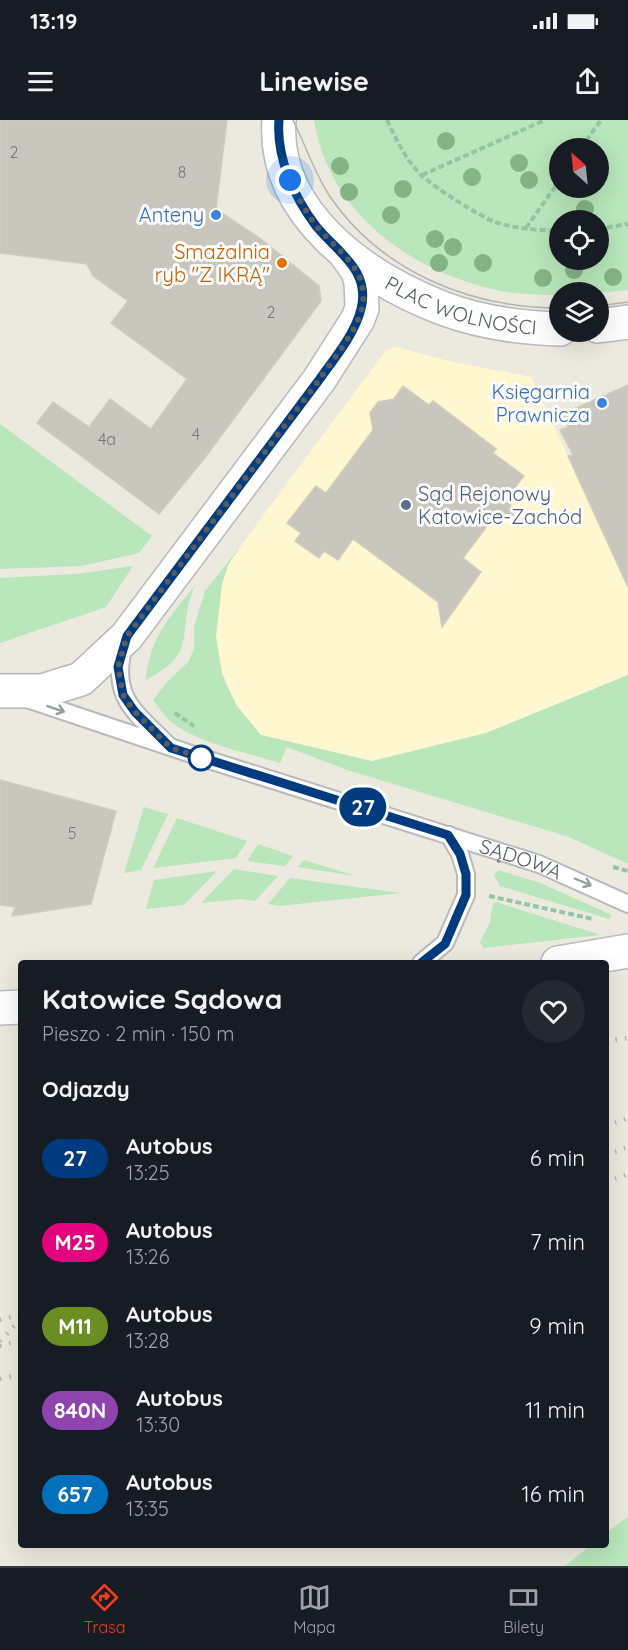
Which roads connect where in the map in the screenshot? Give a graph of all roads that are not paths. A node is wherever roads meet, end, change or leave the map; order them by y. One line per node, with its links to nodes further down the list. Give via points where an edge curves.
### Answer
1 (279, 120): 2 (street, PLAC WOLNOŚCI, via 281,152 299,198 317,226)
2 (345, 253): 5 (street, PLAC WOLNOŚCI, via 390,283 443,309 490,321); 6 (street, SĄDOWA, via 361,283 362,308 358,320 312,389)
3 (628, 322): 4 (street)
4 (609, 325)
5 (549, 328)
6 (127, 636): 7 (street, SĄDOWA, via 81,679 42,691); 8 (lane, SĄDOWA, via 118,667 123,695)
7 (0, 691): 8 (lane, SĄDOWA, one-way to 8)
8 (171, 748): 9 (lane, SĄDOWA)
9 (448, 835): 10 (lane, SĄDOWA, one-way to 10, via 539,864); 12 (lane, via 460,854 466,874 466,895 445,944)
10 (628, 904)
11 (628, 951): 13 (street)
12 (425, 960)
13 (576, 960)
14 (18, 1007): 15 (street)
15 (0, 1008)

